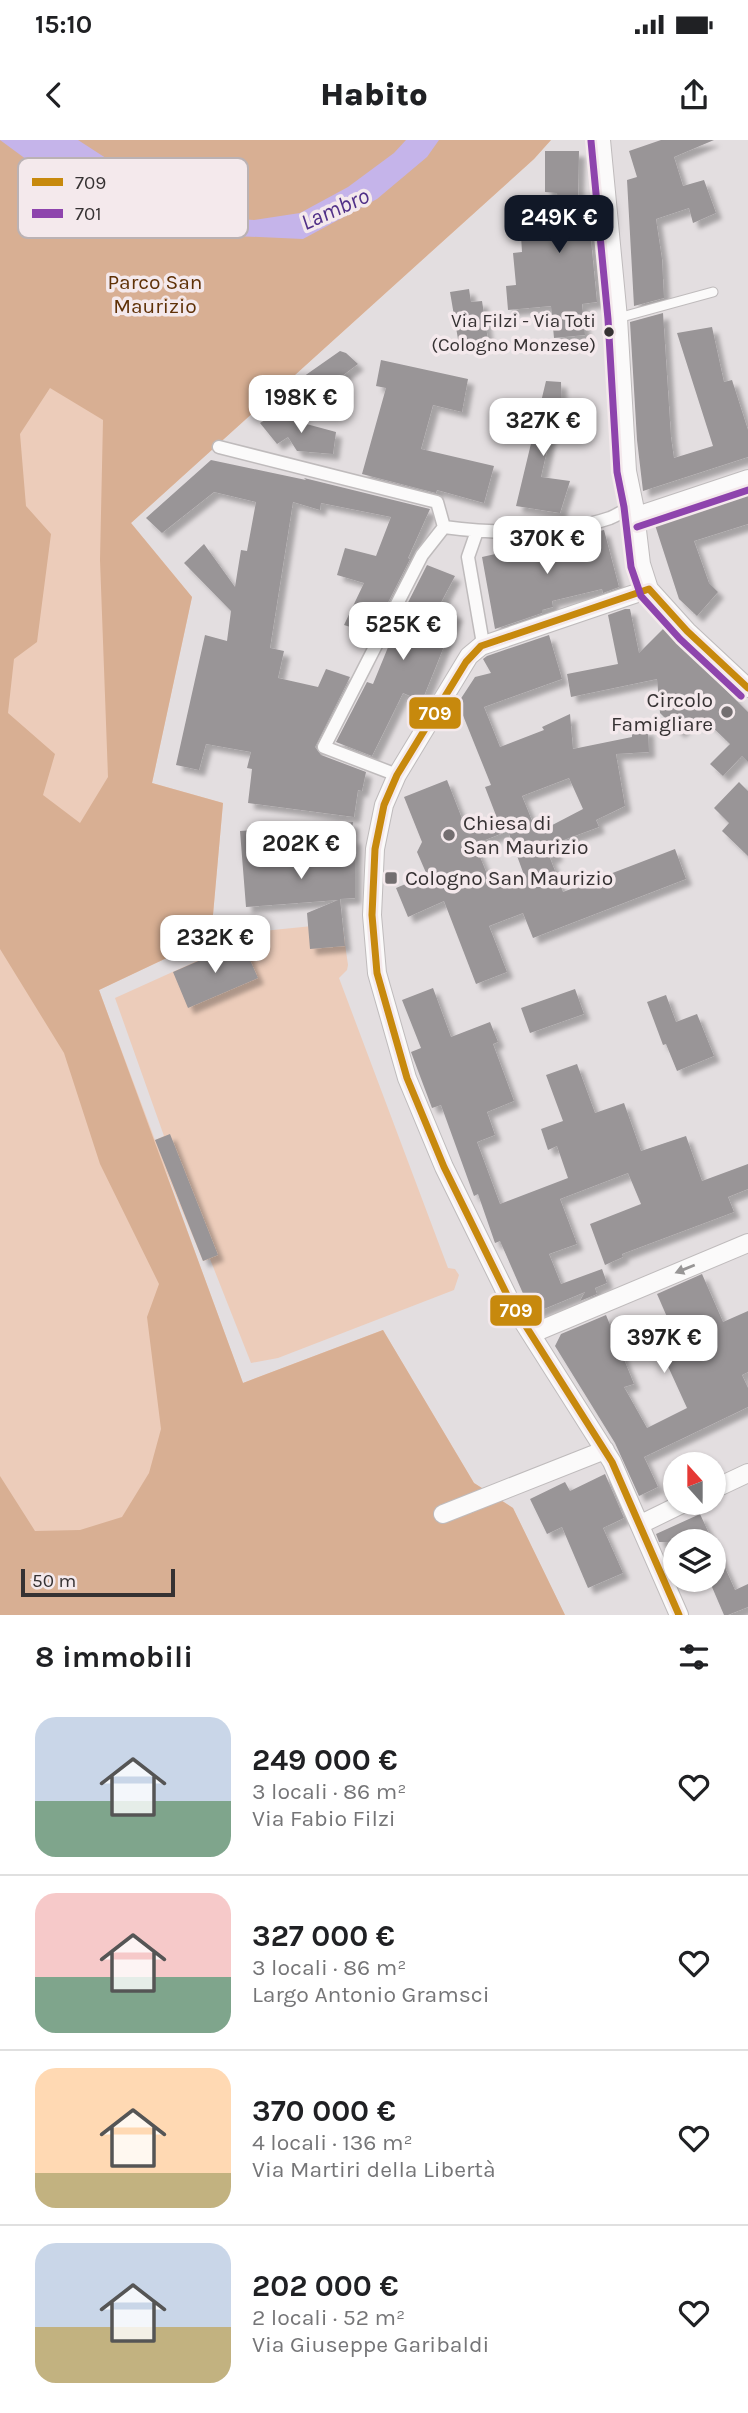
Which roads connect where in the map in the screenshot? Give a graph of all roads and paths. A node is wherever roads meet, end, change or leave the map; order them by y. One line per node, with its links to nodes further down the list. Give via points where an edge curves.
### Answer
1 (601, 140): 3 (street)
2 (713, 292): 3 (lane)
3 (618, 318): 6 (street, via 627,471)
4 (219, 447): 7 (street, via 437,502)
5 (748, 479): 6 (street)
6 (634, 511): 8 (street, via 571,526); 9 (street)
7 (443, 527): 8 (street); 12 (street, via 422,555 324,747)
8 (477, 531): 10 (street, via 468,557 482,638)
9 (649, 589): 10 (street); 11 (street)
10 (489, 644): 12 (street, via 466,662)
11 (748, 688)
12 (397, 775): 14 (street, via 384,805 375,849 375,963 407,1078 444,1167)
13 (748, 1243): 14 (street, one-way to 14)
14 (531, 1334): 15 (street)
15 (605, 1450): 19 (street); 20 (street)
16 (748, 1474): 17 (street)
17 (726, 1484)
18 (663, 1513): 20 (street)
19 (443, 1514)
20 (641, 1524): 21 (street)
21 (678, 1615)

